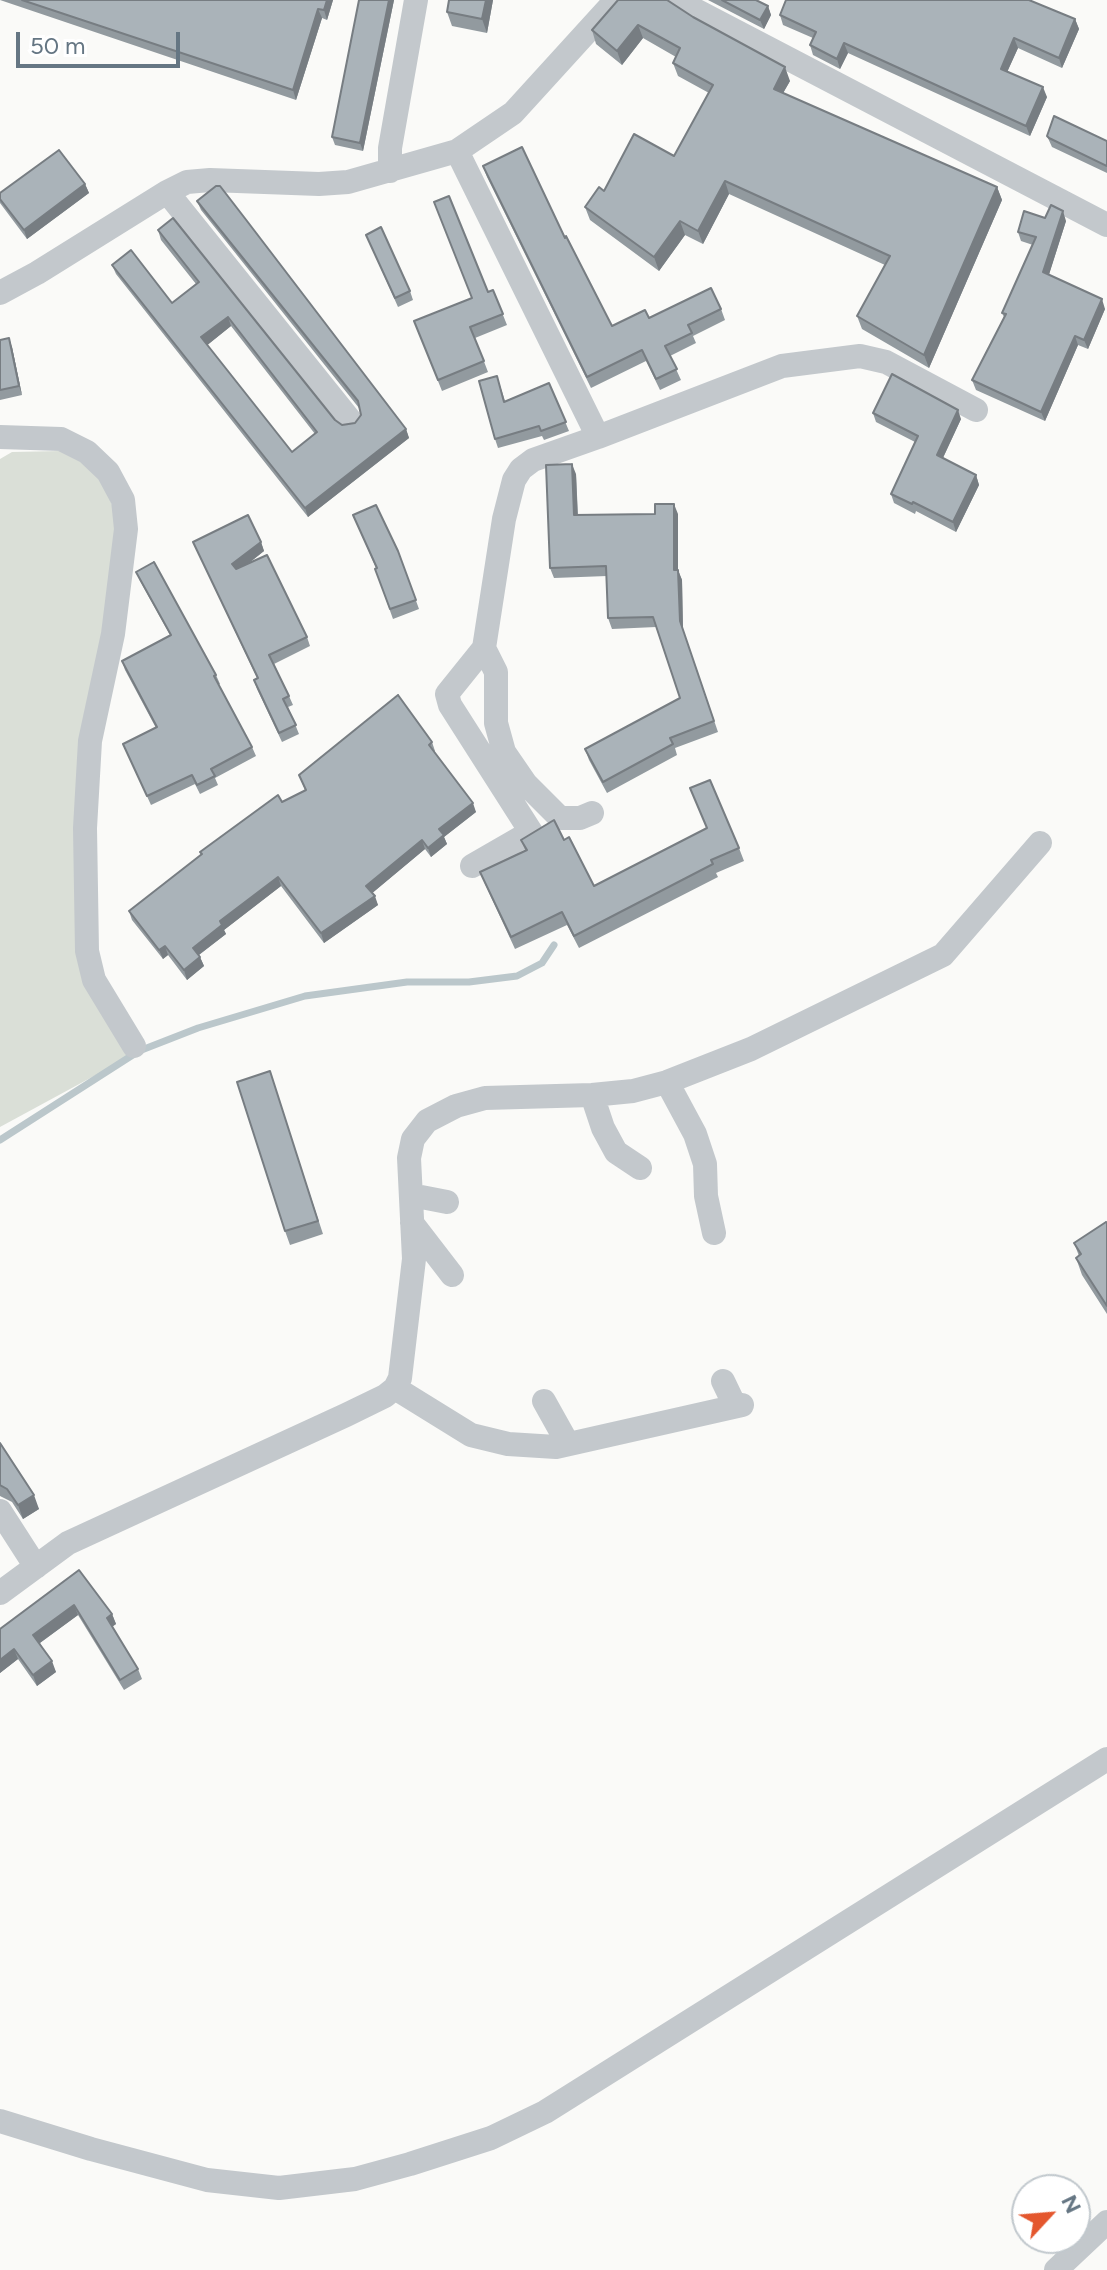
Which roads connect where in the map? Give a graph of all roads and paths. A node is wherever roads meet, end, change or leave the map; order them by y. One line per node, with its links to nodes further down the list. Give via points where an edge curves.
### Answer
1 (416, 0): 5 (street)
2 (616, 0): 4 (street, via 513,113)
3 (676, 0): 7 (street)
4 (457, 151): 5 (street); 12 (street)
5 (390, 171): 6 (street, via 319,184 187,182)
6 (167, 192): 8 (street); 10 (street)
7 (1107, 225)
8 (0, 293)
9 (976, 410): 12 (street, via 886,362 860,356 782,366)
10 (350, 420)
11 (0, 437): 17 (street, via 61,439 87,452 108,472 123,500 126,529 113,634 90,741 87,951 94,980)
12 (598, 437): 13 (street, via 533,460 514,480)
13 (484, 648): 14 (street, via 496,672 496,723 504,752 560,818); 16 (street, via 447,694 531,832)
14 (592, 813)
15 (1040, 843): 18 (street, via 943,955 751,1049)
16 (472, 866)
17 (134, 1046)
18 (667, 1082): 19 (street); 24 (street, via 705,1164)
19 (592, 1095): 20 (street, via 616,1152); 21 (street, via 485,1098 427,1121 413,1139)
20 (640, 1168)
21 (411, 1195): 22 (street); 23 (street)
22 (447, 1202)
23 (412, 1223): 25 (street); 27 (street, via 414,1259)
24 (714, 1233)
25 (452, 1275)
26 (723, 1381): 29 (street, via 738,1406 614,1424)
27 (395, 1388): 29 (street, via 471,1435 508,1444); 31 (street, via 68,1543)
28 (544, 1401): 29 (street)
29 (568, 1444)
30 (0, 1511): 31 (street)
31 (36, 1567): 32 (street)
32 (0, 1593)
33 (1107, 1759): 34 (street, via 545,2112 491,2138 355,2179 279,2188 207,2180)
34 (0, 2121)
35 (1107, 2222): 36 (street)
36 (1056, 2270)

